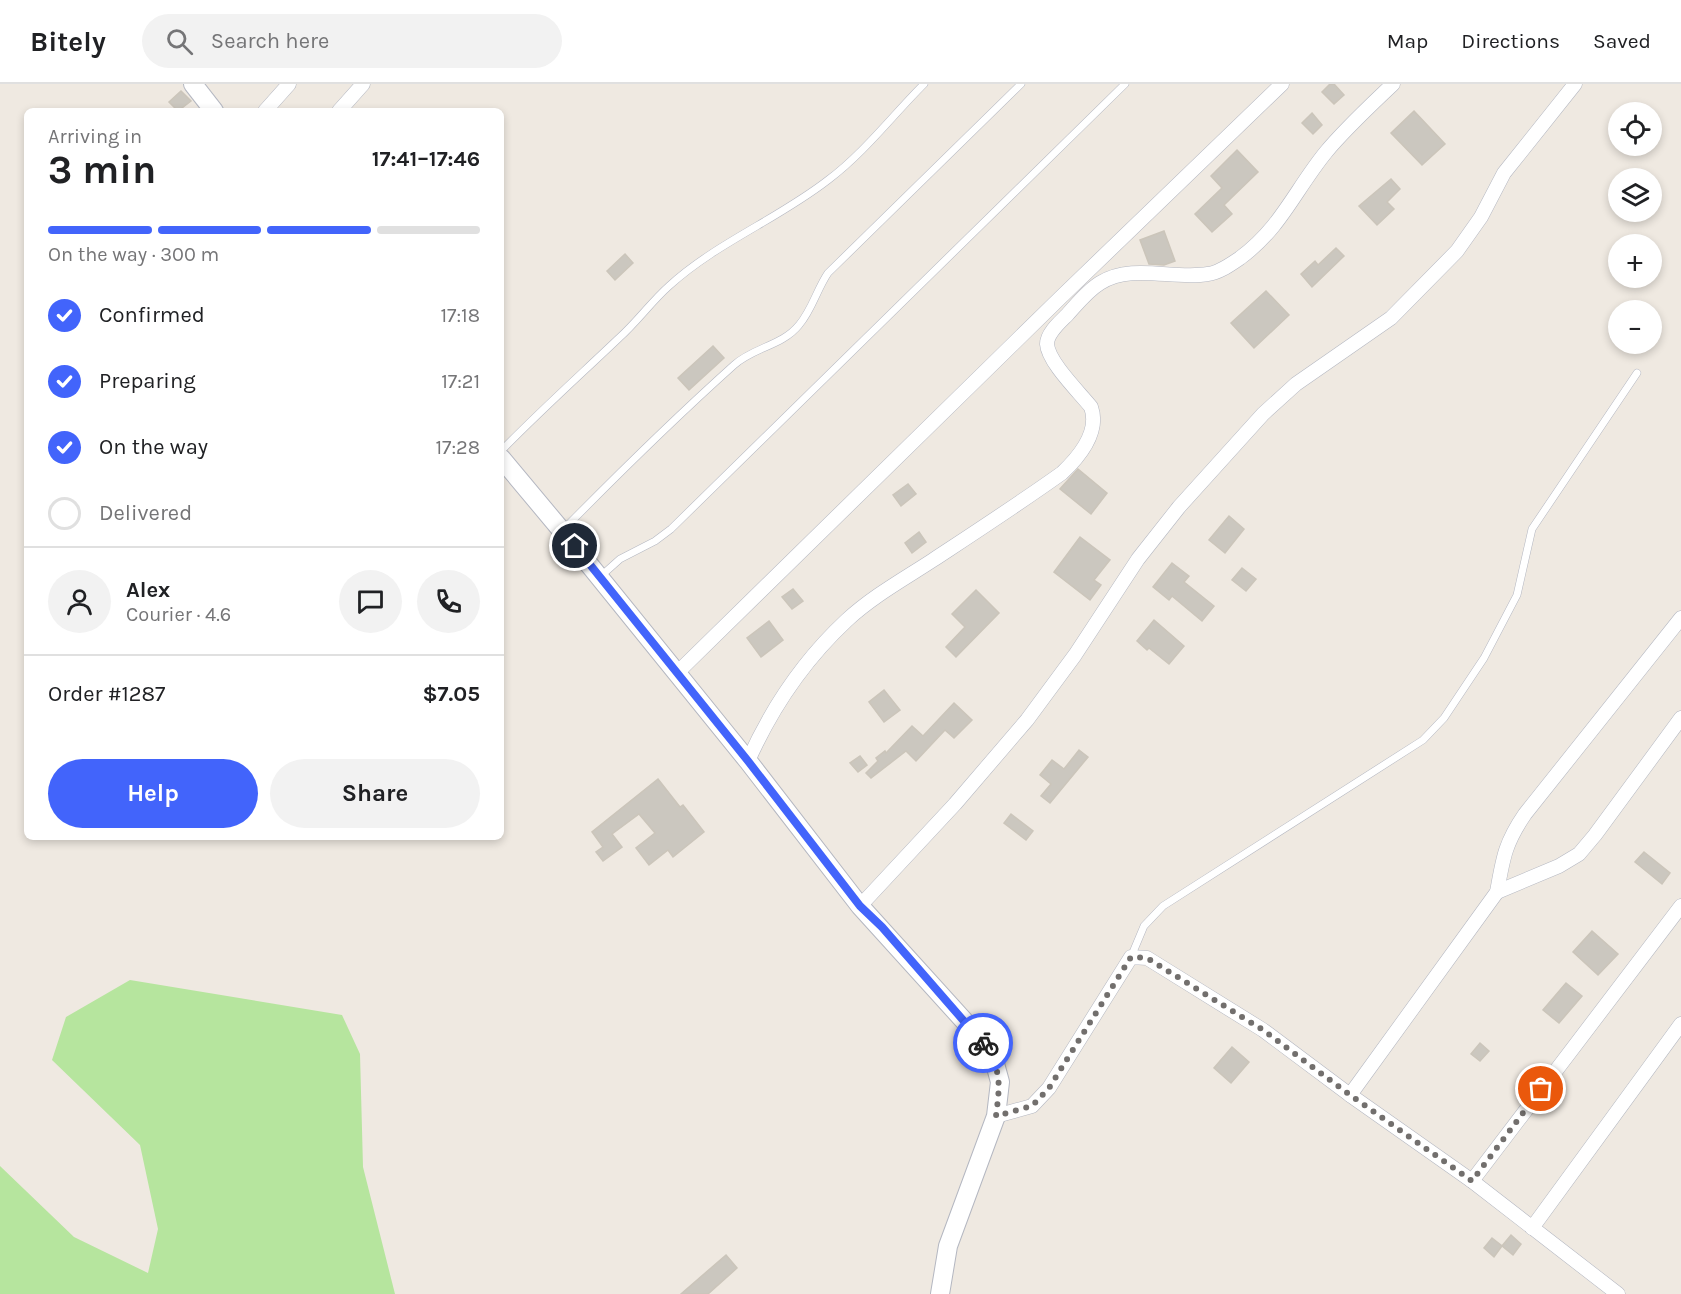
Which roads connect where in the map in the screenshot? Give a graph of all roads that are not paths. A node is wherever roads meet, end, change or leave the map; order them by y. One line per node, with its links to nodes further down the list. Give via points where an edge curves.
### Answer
1 (193, 84): 10 (street)
2 (289, 84): 11 (street)
3 (363, 84): 12 (street)
4 (924, 84): 14 (lane, via 828,181 669,286)
5 (1021, 84): 16 (lane, via 828,273 801,324 791,334 735,364)
6 (1125, 84): 17 (lane, via 671,529 620,559)
7 (1282, 84): 19 (street)
8 (1393, 84): 21 (street, via 1326,152 1266,237 1239,258 1209,274 1117,276 1088,292 1058,324 1047,344 1053,360 1094,416 1095,424 1081,452 1062,473 886,589 848,619 781,697)
9 (1575, 84): 23 (street, via 1504,173 1481,217 1456,251 1391,318 1296,384 1263,414 1179,507 1138,559 1027,720)
10 (212, 108)
11 (268, 108)
12 (342, 108)
13 (1636, 373): 25 (lane, via 1532,529 1517,595 1484,658 1444,718 1423,740 1163,906 1144,926)
14 (504, 448)
15 (504, 462): 16 (street)
16 (562, 531): 17 (street)
17 (600, 577): 19 (street)
18 (1681, 618): 22 (street, via 1515,830 1504,852)
19 (677, 673): 21 (street)
20 (1681, 718): 22 (street, via 1579,854)
21 (748, 761): 23 (street)
22 (1497, 892): 27 (street)
23 (860, 906): 28 (street, via 976,1034 994,1060 1000,1083)
24 (1681, 906): 29 (street)
25 (1131, 957): 27 (street, via 1147,958 1263,1030); 28 (street, via 1049,1088 1032,1106)
26 (1681, 1024): 30 (street)
27 (1350, 1095): 29 (street)
28 (996, 1116): 31 (street, via 948,1246)
29 (1472, 1181): 30 (street)
30 (1532, 1228): 32 (street)
31 (940, 1294)
32 (1618, 1294)

